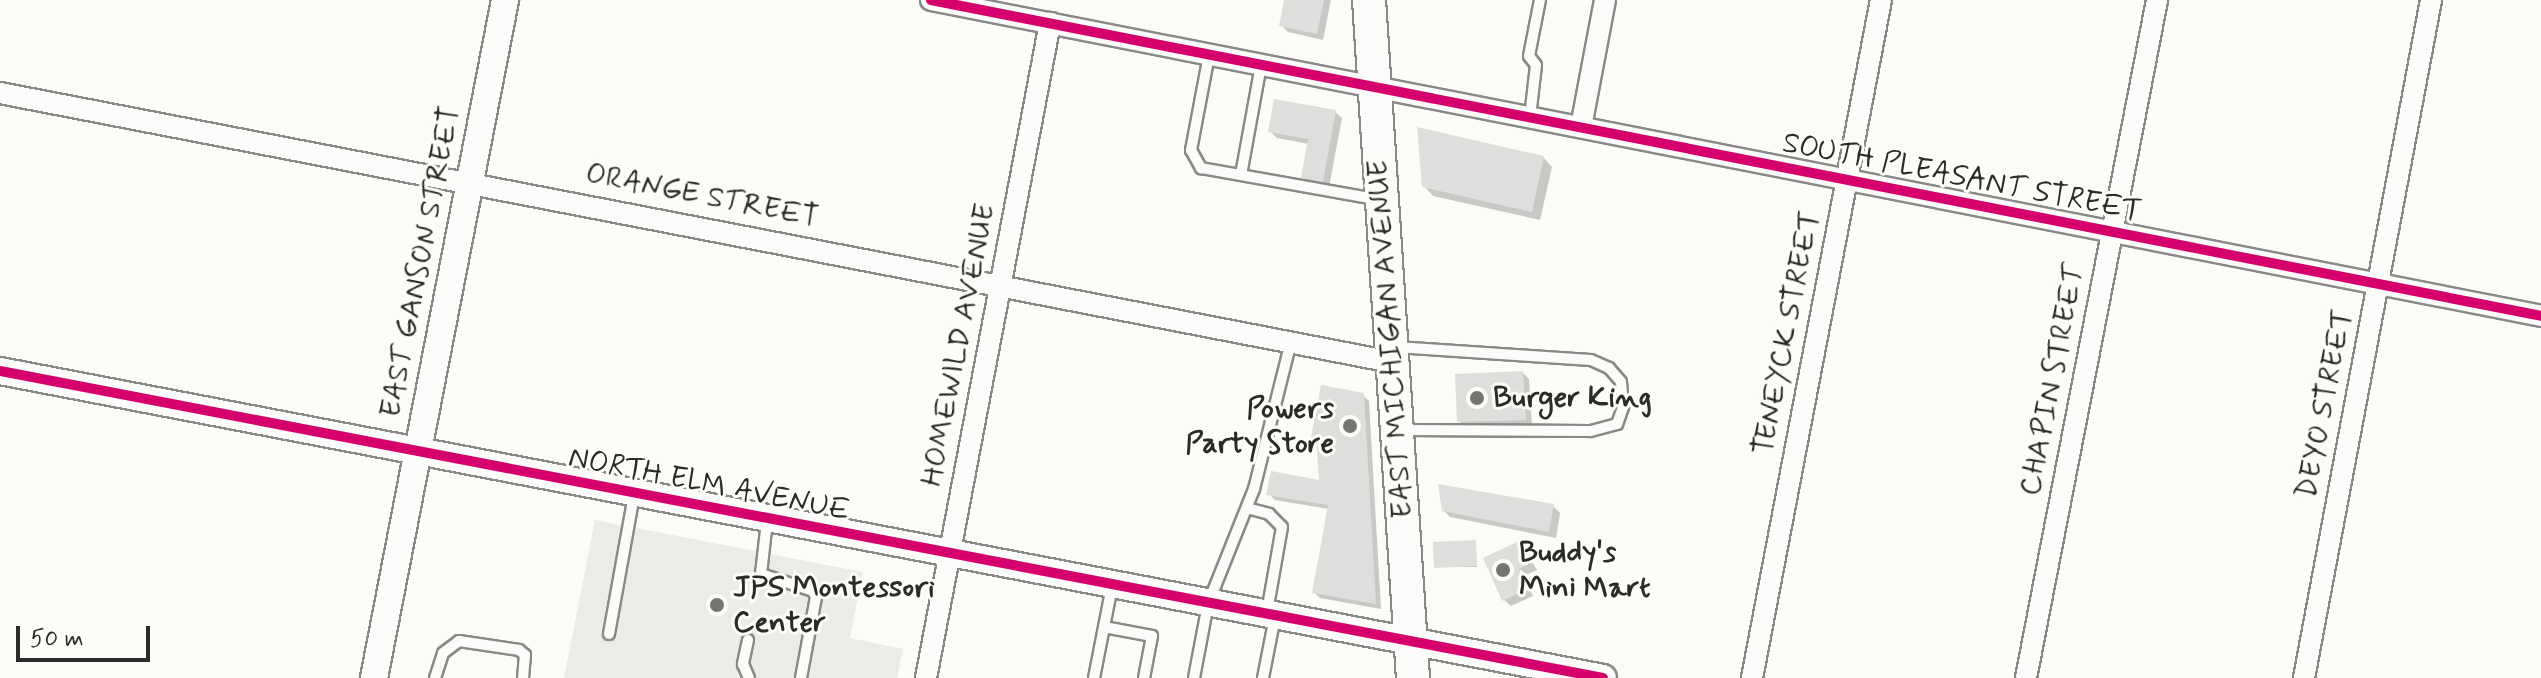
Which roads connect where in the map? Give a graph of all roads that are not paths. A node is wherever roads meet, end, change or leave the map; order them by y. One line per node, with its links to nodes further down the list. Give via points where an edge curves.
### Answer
1 (505, 0): 18 (street, EAST GANSON STREET)
2 (931, 0): 9 (street, SOUTH PLEASANT STREET)
3 (1369, 0): 12 (main road, EAST MICHIGAN AVENUE)
4 (1540, 0): 14 (lane, via 1529,56 1536,65)
5 (1605, 0): 15 (street)
6 (1881, 0): 17 (street, TENEYCK STREET)
7 (2157, 0): 20 (street, CHAPIN STREET)
8 (2431, 0): 21 (street, DEYO STREET)
9 (1050, 23): 10 (street, SOUTH PLEASANT STREET); 22 (street, HOMEWILD AVENUE)
10 (1209, 55): 11 (street, SOUTH PLEASANT STREET); 16 (lane, via 1192,159 1201,168)
11 (1261, 65): 12 (street, SOUTH PLEASANT STREET); 16 (lane)
12 (1374, 88): 14 (street, SOUTH PLEASANT STREET); 19 (main road, EAST MICHIGAN AVENUE)
13 (0, 93): 18 (street, ORANGE STREET)
14 (1530, 117): 15 (street, SOUTH PLEASANT STREET)
15 (1581, 127): 17 (street, SOUTH PLEASANT STREET)
16 (1241, 175): 19 (lane)
17 (1846, 179): 20 (street, SOUTH PLEASANT STREET); 52 (street, TENEYCK STREET)
18 (469, 181): 22 (street, ORANGE STREET); 28 (street, EAST GANSON STREET)
19 (1382, 201): 25 (main road, EAST MICHIGAN AVENUE)
20 (2113, 232): 21 (street, SOUTH PLEASANT STREET); 53 (street, CHAPIN STREET)
21 (2378, 284): 23 (street, SOUTH PLEASANT STREET); 54 (street, DEYO STREET)
22 (1001, 286): 24 (street, ORANGE STREET); 32 (street, HOMEWILD AVENUE)
23 (2541, 316)
24 (1291, 342): 25 (street, ORANGE STREET); 30 (lane)
25 (1392, 355): 27 (main road, EAST MICHIGAN AVENUE); 27 (lane, via 1591,360 1609,368 1621,382 1623,407 1617,424 1590,431)
26 (0, 371): 28 (street, NORTH ELM AVENUE)
27 (1396, 430): 39 (main road, EAST MICHIGAN AVENUE)
28 (417, 453): 29 (street, NORTH ELM AVENUE); 41 (street, EAST GANSON STREET)
29 (634, 495): 31 (street, NORTH ELM AVENUE); 37 (lane)
30 (1247, 508): 34 (lane); 35 (lane, via 1278,519 1282,527)
31 (767, 521): 32 (street, NORTH ELM AVENUE); 45 (lane, via 761,574 813,591 816,597)
32 (948, 556): 33 (street, NORTH ELM AVENUE); 46 (street, HOMEWILD AVENUE)
33 (1112, 586): 34 (street, NORTH ELM AVENUE); 36 (lane)
34 (1208, 604): 35 (street, NORTH ELM AVENUE); 49 (lane)
35 (1271, 615): 39 (street, NORTH ELM AVENUE); 50 (lane)
36 (1104, 627): 47 (lane); 48 (lane, via 1152,636)
37 (609, 634)
38 (748, 640): 44 (lane, via 743,664)
39 (1410, 641): 40 (street, NORTH ELM AVENUE); 51 (main road, EAST MICHIGAN AVENUE)
40 (1591, 677)
41 (374, 678)
42 (435, 678): 43 (lane, via 443,653 459,641 519,650 525,655)
43 (523, 678)
44 (749, 678)
45 (801, 678)
46 (926, 678)
47 (1094, 678)
48 (1144, 678)
49 (1194, 678)
50 (1263, 678)
51 (1413, 678)
52 (1752, 678)
53 (2026, 678)
54 (2304, 678)

